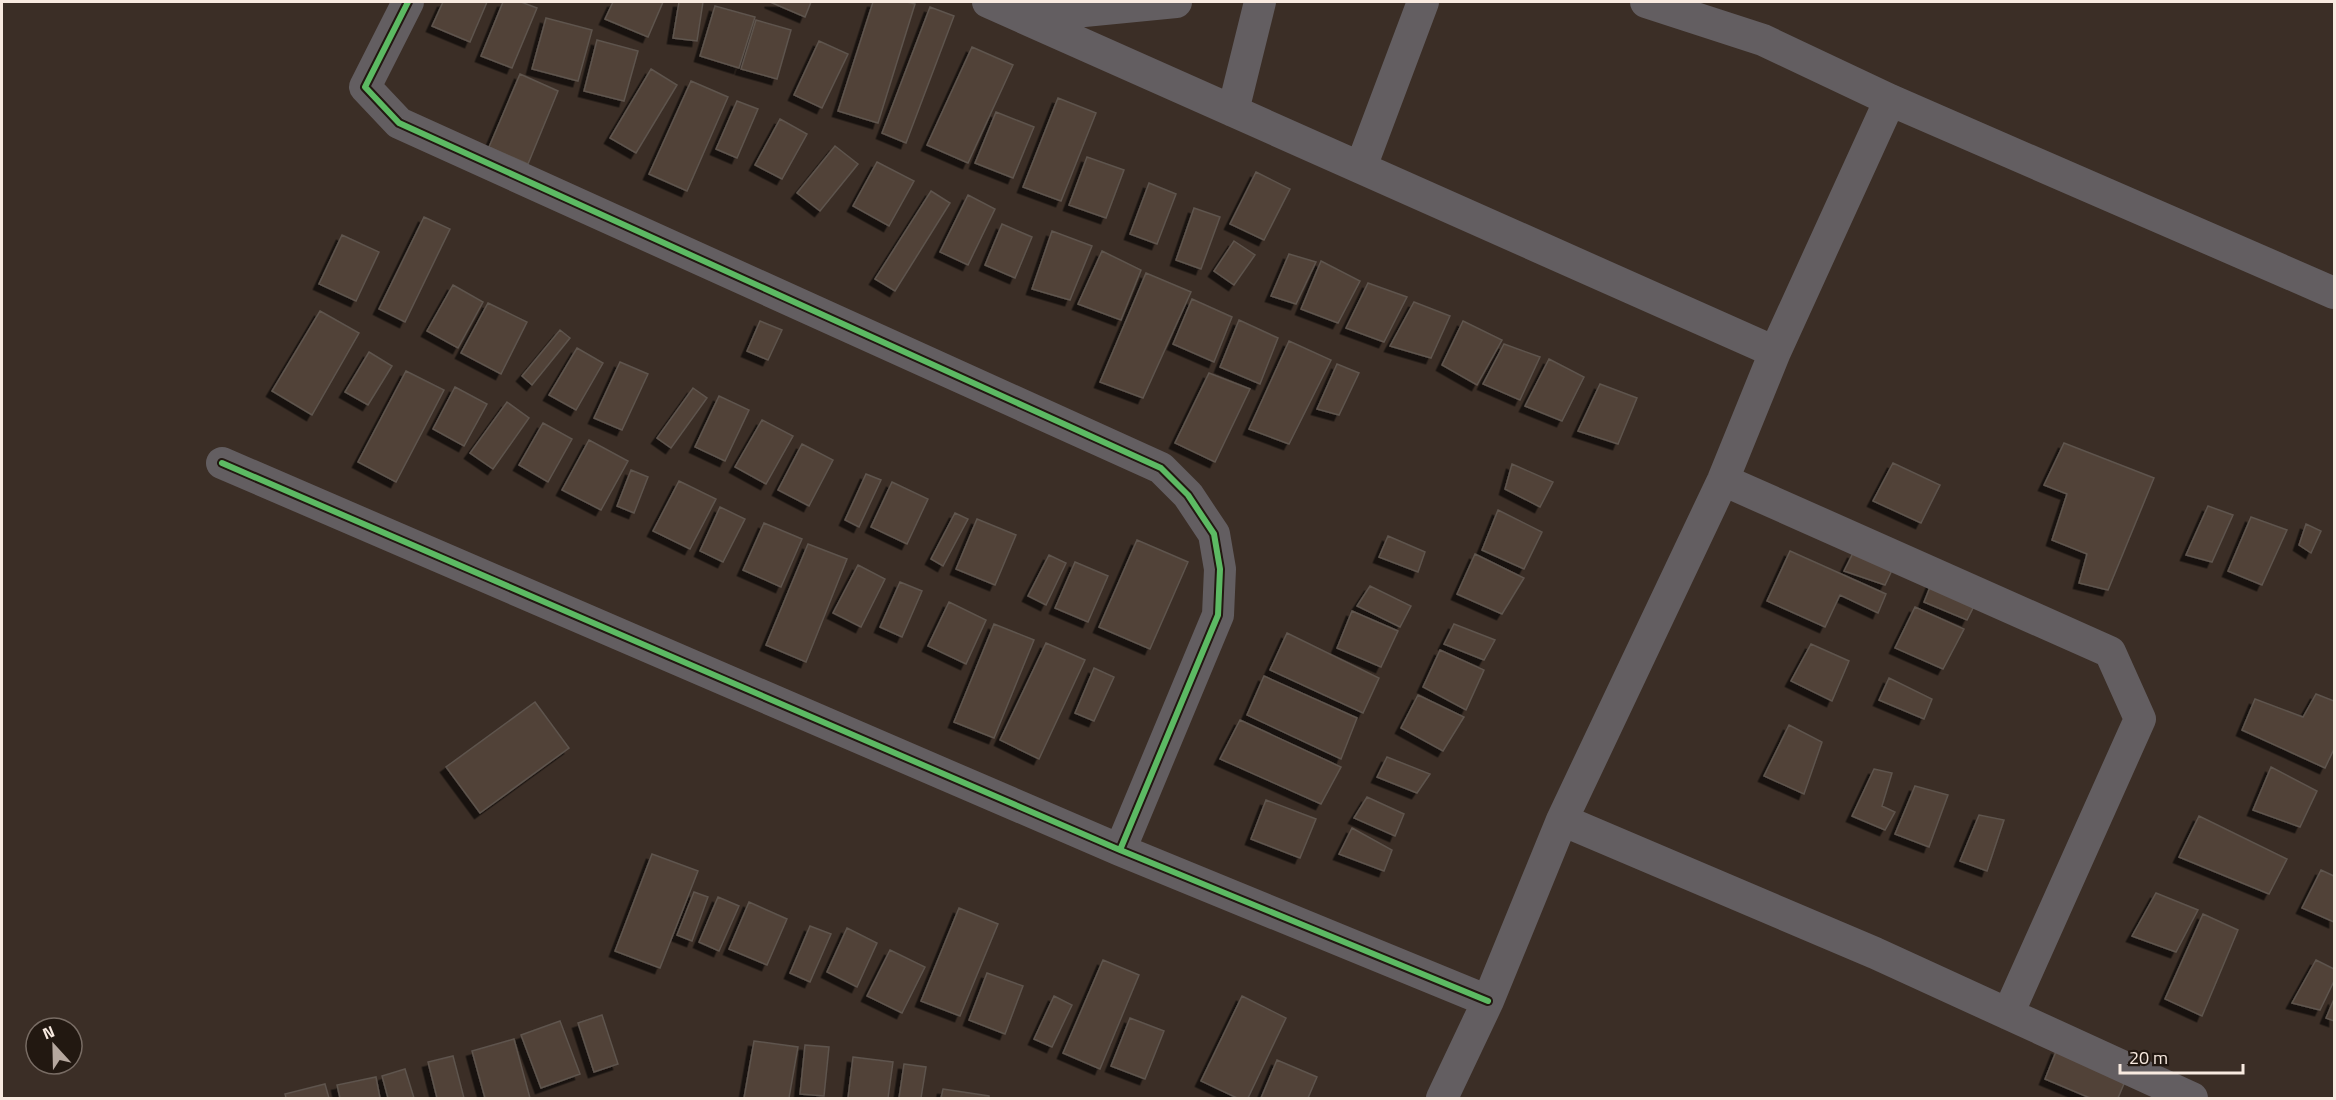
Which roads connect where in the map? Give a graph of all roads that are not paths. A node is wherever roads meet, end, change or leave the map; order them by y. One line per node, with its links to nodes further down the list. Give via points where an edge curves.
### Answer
1 (408, 2): 16 (street, via 365,87 399,123 1161,468 1188,495 1214,534 1220,569 1218,615)
2 (988, 2): 7 (street)
3 (1176, 2): 7 (street)
4 (1260, 2): 9 (street)
5 (1423, 2): 10 (street)
6 (1646, 2): 8 (street, via 1763,40)
7 (1022, 17): 9 (street)
8 (1890, 100): 11 (street); 12 (street)
9 (1233, 111): 10 (street)
10 (1361, 167): 12 (street)
11 (2334, 292)
12 (1775, 352): 14 (street)
13 (222, 463): 16 (street)
14 (1723, 480): 15 (street); 18 (street, via 2110,652 2140,719)
15 (1562, 820): 17 (street); 18 (street, via 1875,952)
16 (1120, 850): 17 (street)
17 (1488, 1001): 19 (street)
18 (2008, 1014): 20 (street)
19 (1442, 1098)
20 (2192, 1098)

